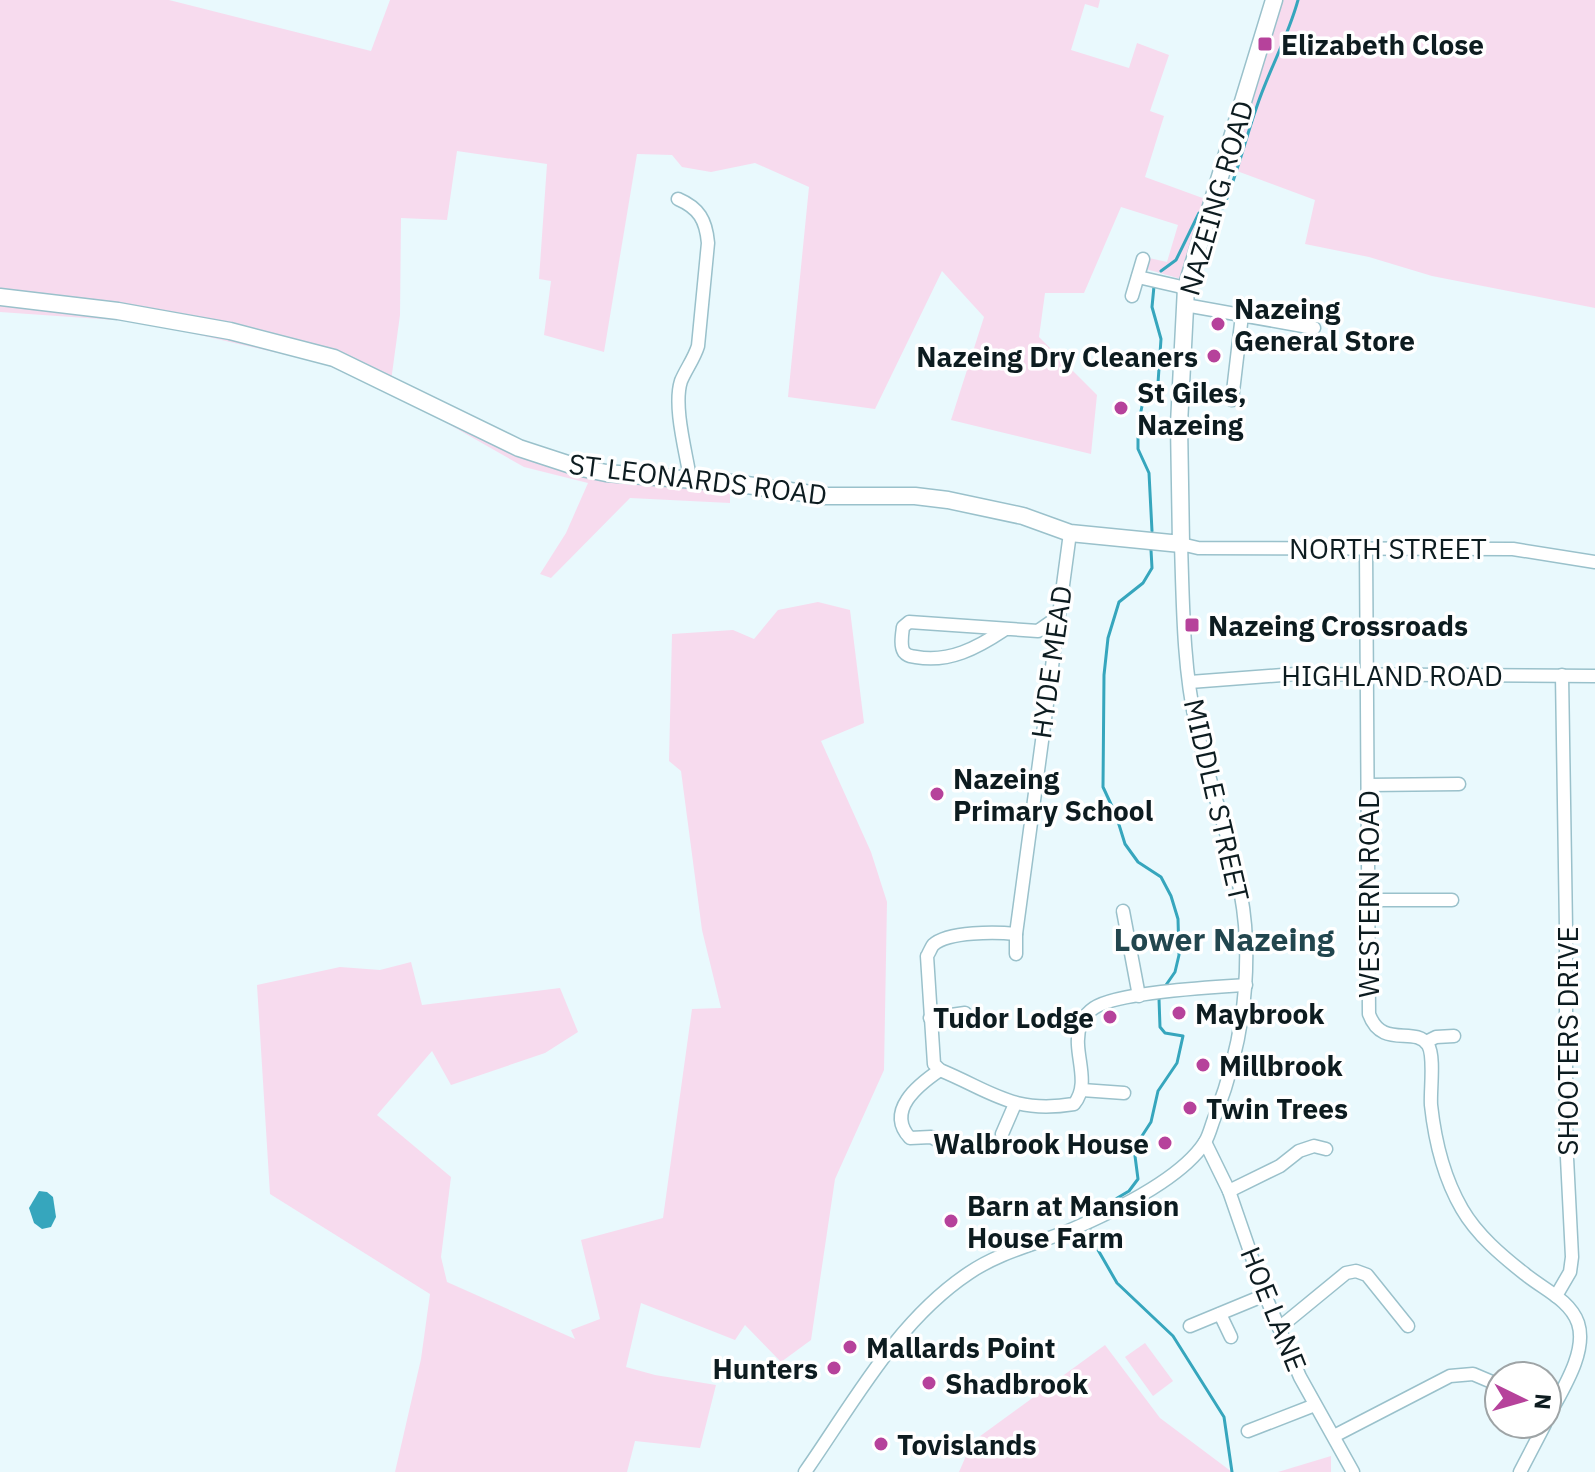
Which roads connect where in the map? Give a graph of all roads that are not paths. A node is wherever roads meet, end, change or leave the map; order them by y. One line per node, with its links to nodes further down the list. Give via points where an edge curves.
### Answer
1 (1274, 0): 6 (main road, NAZEING ROAD)
2 (678, 199): 11 (street, via 701,215 708,243 698,346 678,398)
3 (1143, 259): 4 (street)
4 (1138, 277): 5 (street); 6 (street)
5 (1132, 296)
6 (1185, 296): 8 (street); 13 (main road, NAZEING ROAD)
7 (0, 297): 11 (main road, ST LEONARDS ROAD, via 118,311 289,346 334,358 553,461 606,473)
8 (1242, 315): 9 (street); 10 (street)
9 (1314, 328)
10 (1232, 400)
11 (690, 478): 12 (main road, ST LEONARDS ROAD, via 826,496 948,500 1023,516)
12 (1070, 533): 13 (main road, ST LEONARDS ROAD); 16 (street, HYDE MEAD)
13 (1181, 544): 14 (street, NORTH STREET); 23 (street, MIDDLE STREET)
14 (1366, 548): 15 (street, NORTH STREET, via 1513,549); 20 (street, WESTERN ROAD)
15 (1595, 562)
16 (1058, 617): 18 (street); 19 (street, HYDE MEAD)
17 (1004, 630): 17 (street, via 909,622 903,627 903,651 937,659 964,653); 18 (street)
18 (1038, 631): 19 (street)
19 (1054, 651): 29 (street, HYDE MEAD)
20 (1367, 675): 21 (street, HIGHLAND ROAD); 23 (street, HIGHLAND ROAD); 25 (street, WESTERN ROAD)
21 (1562, 675): 22 (street, HIGHLAND ROAD); 47 (street, SHOOTERS DRIVE, via 1572,1257)
22 (1595, 676)
23 (1190, 682): 31 (street, MIDDLE STREET, via 1195,721 1242,904)
24 (1459, 784): 25 (street)
25 (1368, 785): 26 (street, WESTERN ROAD)
26 (1369, 900): 27 (street); 36 (street, WESTERN ROAD, via 1373,1025 1381,1032)
27 (1452, 900)
28 (1123, 911): 32 (street)
29 (1016, 934): 30 (street, HYDE MEAD); 34 (street, via 980,933 933,945 927,956)
30 (1016, 954)
31 (1246, 985): 32 (street); 42 (street, MIDDLE STREET, via 1233,1060)
32 (1139, 996): 38 (street, via 1100,1004 1084,1018 1078,1042)
33 (965, 1013): 34 (street)
34 (930, 1018): 37 (street, via 934,1064)
35 (1454, 1036): 36 (street)
36 (1426, 1042): 47 (street, via 1437,1142 1452,1190 1480,1234)
37 (940, 1070): 40 (street); 43 (street, via 905,1101 901,1117 910,1138 931,1137)
38 (1082, 1090): 39 (street); 40 (street, via 1074,1104)
39 (1124, 1093)
40 (1015, 1104): 41 (street)
41 (1002, 1134)
42 (1205, 1142): 45 (street, HOE LANE); 59 (street, MIDDLE STREET, via 1163,1181 1128,1203 990,1261 932,1302 888,1352)
43 (943, 1143)
44 (1326, 1149): 45 (street, via 1299,1151)
45 (1229, 1191): 46 (street, HOE LANE)
46 (1265, 1295): 48 (street); 51 (street, HOE LANE)
47 (1556, 1296): 54 (street, via 1572,1311 1580,1332)
48 (1220, 1314): 49 (street); 52 (street)
49 (1190, 1326)
50 (1408, 1326): 51 (street, via 1367,1275 1356,1271 1346,1273)
51 (1279, 1328): 55 (street, HOE LANE)
52 (1231, 1337)
53 (1483, 1378): 57 (street, via 1450,1376)
54 (1563, 1387)
55 (1315, 1405): 56 (street); 57 (street, HOE LANE)
56 (1248, 1431)
57 (1334, 1436): 60 (street, HOE LANE)
58 (1536, 1440): 61 (street)
59 (805, 1472)
60 (1353, 1472)
61 (1520, 1472)

